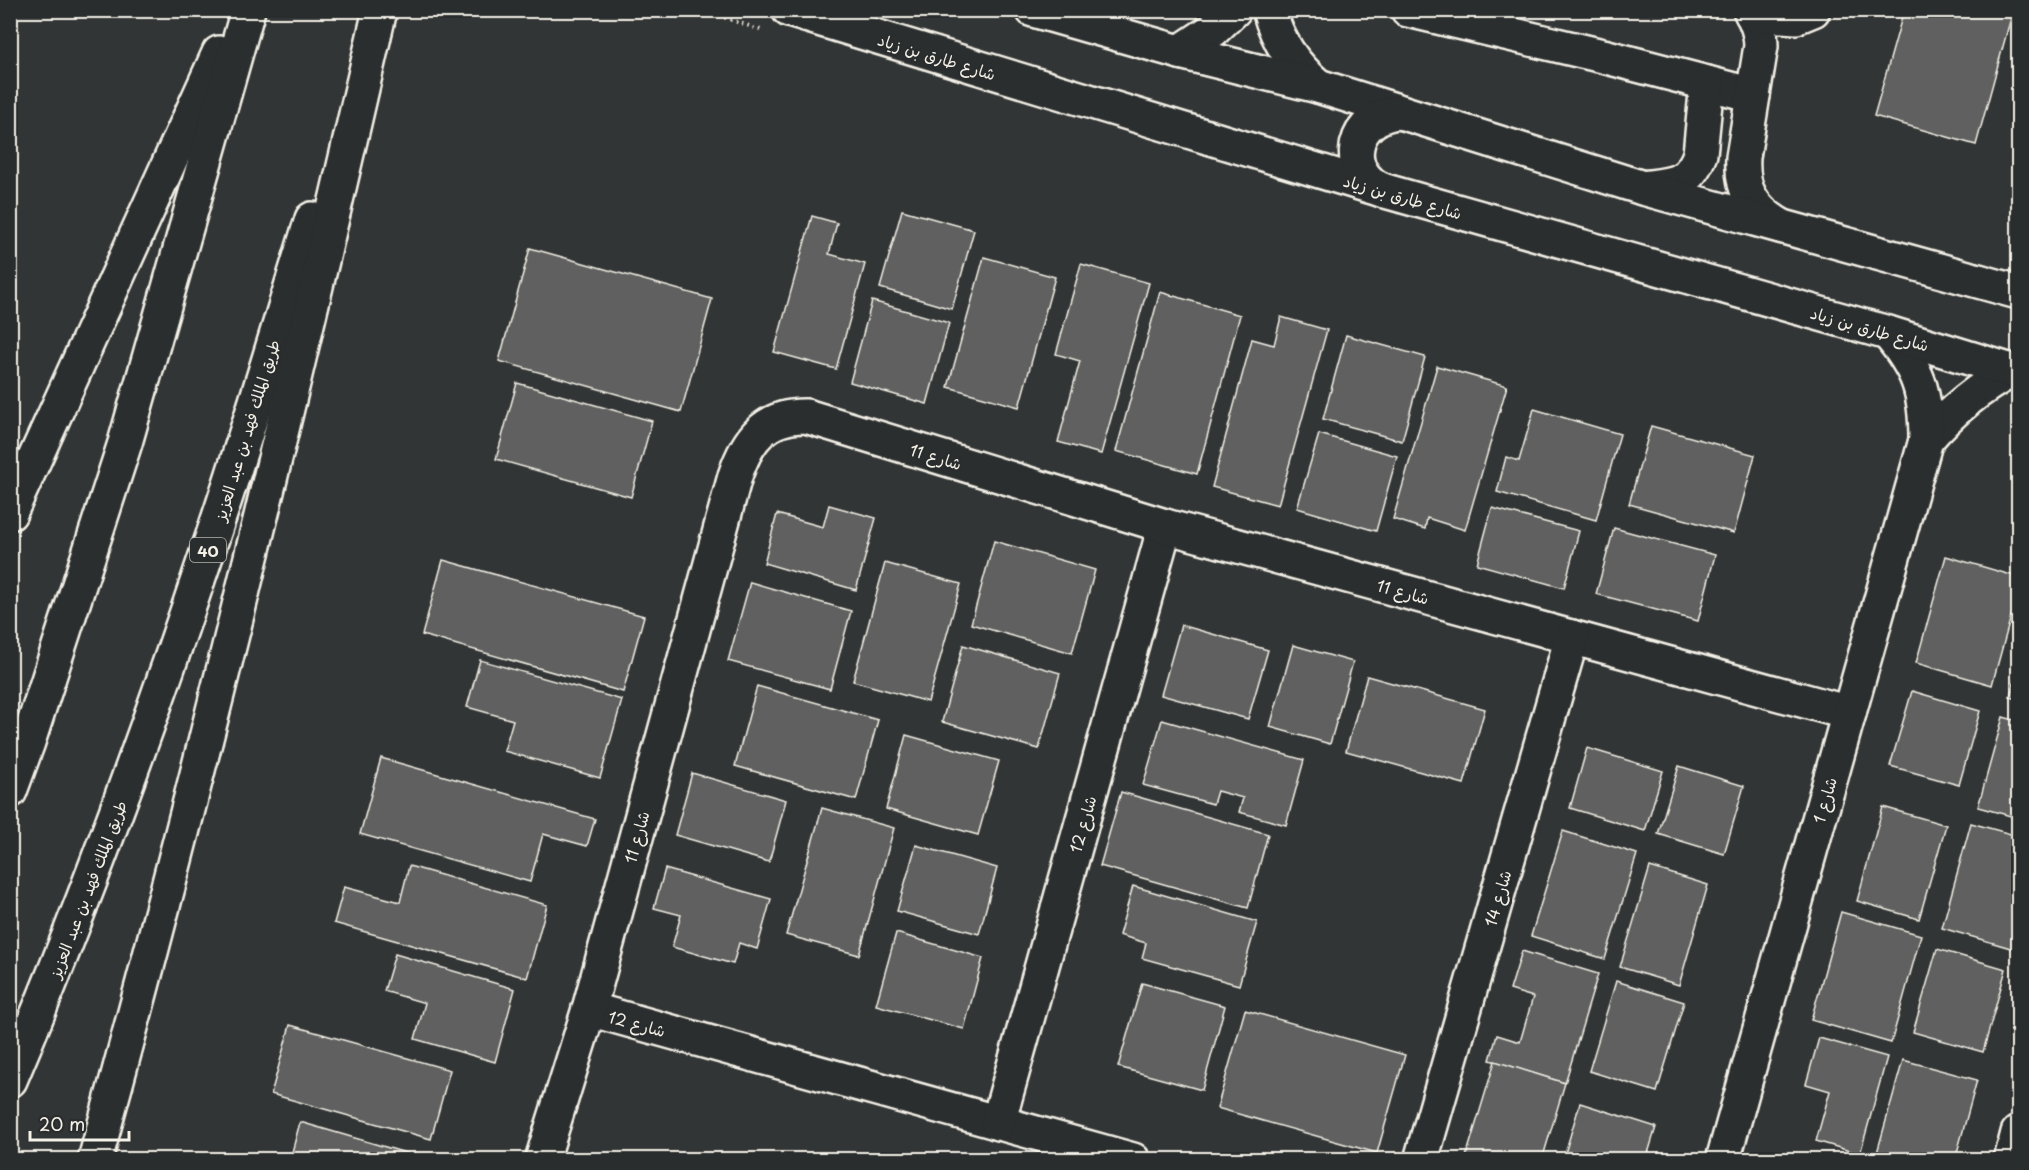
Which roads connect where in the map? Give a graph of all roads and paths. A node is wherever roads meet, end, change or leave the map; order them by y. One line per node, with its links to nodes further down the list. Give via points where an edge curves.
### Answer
1 (238, 10): 23 (main road)
2 (248, 10): 27 (main road, via 125,443)
3 (379, 10): 29 (main road, طريق الملك فهد بن عبد العزيز / 40, via 210,546 96,867); 32 (main road, via 290,405 222,682)
4 (789, 10): 17 (main road, شارع طارق بن زياد)
5 (1033, 10): 11 (main road)
6 (1234, 10): 11 (main road)
7 (1269, 10): 13 (main road, via 1292,60)
8 (1408, 10): 12 (main road)
9 (1813, 10): 10 (main road, via 1796,17)
10 (1751, 12): 14 (main road, via 1761,36)
11 (1180, 52): 13 (main road)
12 (1707, 83): 14 (main road); 16 (main road, via 1696,165 1675,184)
13 (1318, 86): 15 (main road)
14 (1753, 95): 18 (main road, via 1742,174 1754,205)
15 (1401, 112): 16 (main road); 17 (main road, via 1374,119 1358,142 1357,157 1365,177)
16 (1643, 188): 18 (main road)
17 (1389, 192): 20 (main road, شارع طارق بن زياد)
18 (1781, 226): 19 (main road)
19 (2019, 292)
20 (1888, 333): 21 (main road, شارع طارق بن زياد); 22 (main road, شارع 1, via 1907,356 1920,382)
21 (2015, 372): 22 (main road, شارع 1, via 1964,400)
22 (1926, 440): 26 (main road, شارع 1)
23 (10, 513)
24 (1165, 526): 25 (main road, شارع 11); 28 (main road, شارع 11, via 806,416 777,420 758,434 746,449 735,476); 30 (main road, شارع 12)
25 (1572, 637): 26 (main road, شارع 11); 35 (main road, شارع 14)
26 (1849, 713): 36 (main road, شارع 1)
27 (10, 791)
28 (589, 1009): 30 (main road, شارع 12); 33 (main road, شارع 11)
29 (10, 1080)
30 (998, 1123): 34 (main road, شارع 12)
31 (2019, 1133): 37 (main road)
32 (95, 1160)
33 (542, 1160)
34 (1133, 1160)
35 (1421, 1160)
36 (1723, 1160)
37 (2011, 1160)

